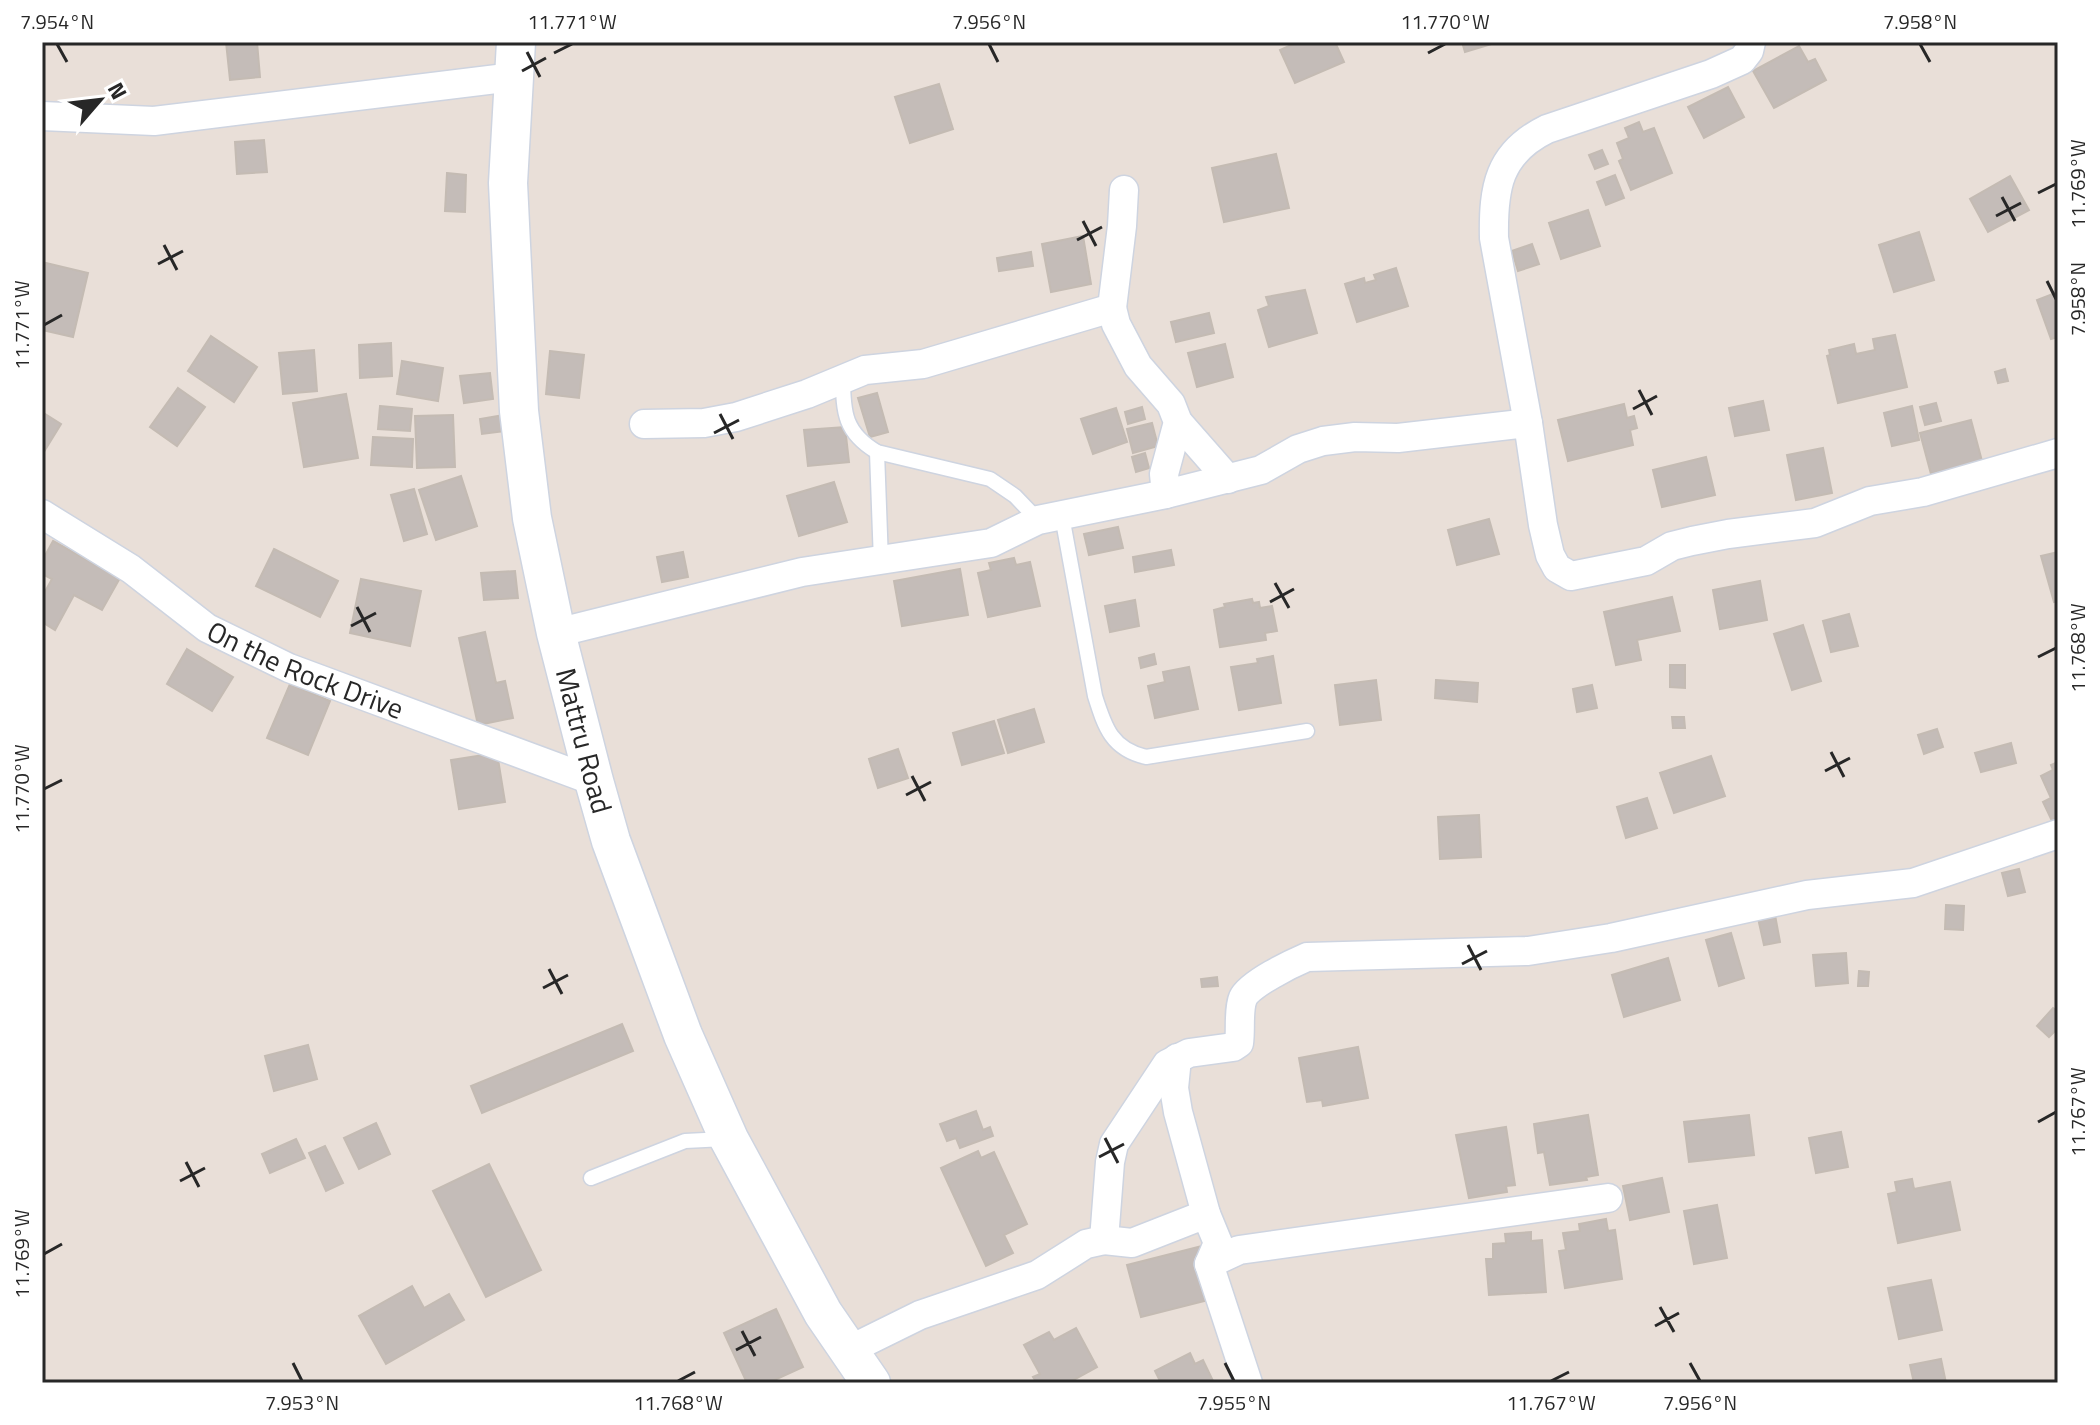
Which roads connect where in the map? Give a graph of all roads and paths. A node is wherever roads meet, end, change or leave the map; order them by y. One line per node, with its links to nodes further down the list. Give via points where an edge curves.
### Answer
1 (1751, 42): 8 (street, via 1742,60 1547,129 1526,140 1508,159 1498,184 1494,238)
2 (514, 60): 3 (street, via 154,121); 17 (main road, Mattru Road, via 508,183 519,411 532,518)
3 (42, 116)
4 (1124, 190): 5 (street)
5 (1112, 308): 6 (street, via 923,364 865,370); 7 (street, via 1138,366 1171,404)
6 (843, 378): 9 (street, via 736,417); 10 (lane, via 843,399 855,437)
7 (1178, 422): 12 (street); 13 (street, via 1164,474)
8 (1528, 423): 11 (street, via 1550,555 1557,568 1571,576 1646,561 1692,541 1815,523 1870,501 1923,492); 12 (street, via 1323,441)
9 (644, 424)
10 (877, 452): 15 (lane, via 990,479); 16 (lane)
11 (2058, 453)
12 (1228, 479): 13 (street)
13 (1166, 494): 15 (street)
14 (42, 514): 19 (street, On the Rock Drive, via 131,569 207,628 289,668)
15 (1050, 518): 16 (street, via 991,543); 18 (lane, via 1095,696 1114,741 1129,753 1146,757)
16 (881, 562): 17 (street, via 802,572)
17 (556, 633): 19 (main road, Mattru Road)
18 (1307, 731)
19 (594, 781): 22 (main road, Mattru Road, via 683,1035)
20 (2058, 834): 21 (street, via 1913,883 1807,895 1611,938 1528,951 1307,957 1249,990 1243,999 1239,1043)
21 (1177, 1058): 25 (street, via 1178,1112); 26 (street, via 1167,1064 1114,1144)
22 (729, 1139): 23 (lane, via 685,1141); 28 (main road, Mattru Road, via 823,1313)
23 (591, 1178)
24 (1608, 1198): 27 (street, via 1239,1250)
25 (1206, 1214): 26 (street, via 1132,1243); 27 (street, via 1218,1243)
26 (1104, 1240): 28 (street, via 1086,1244 1037,1275 920,1315)
27 (1209, 1264): 30 (street)
28 (849, 1350): 29 (main road, Mattru Road)
29 (871, 1383)
30 (1248, 1383)

